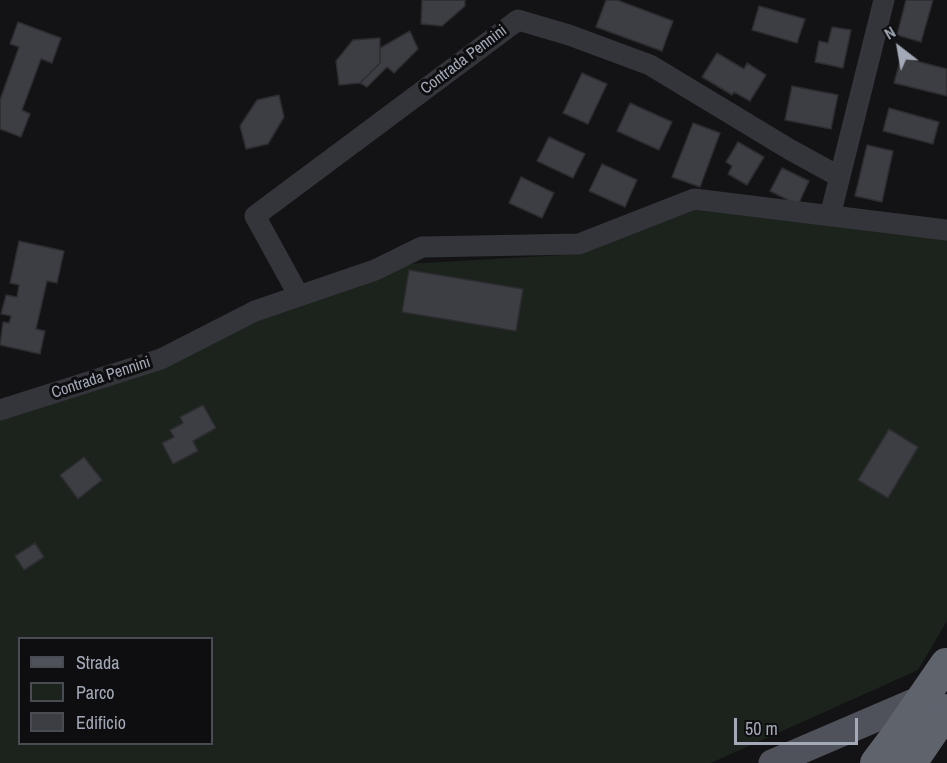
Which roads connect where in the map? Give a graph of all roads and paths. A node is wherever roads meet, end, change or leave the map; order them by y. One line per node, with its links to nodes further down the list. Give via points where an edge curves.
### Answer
1 (884, 0): 2 (street)
2 (838, 176): 3 (street); 5 (street, Contrada Pennini, via 650,65 518,20 255,216)
3 (830, 216): 4 (street, Contrada Pennini); 5 (street, Contrada Pennini, via 694,199 579,244 422,247 375,270)
4 (947, 230)
5 (299, 296): 6 (street, Contrada Pennini, via 255,311 161,359)
6 (0, 410)
7 (947, 672): 9 (main road); 10 (highway, bridge)
8 (947, 710): 11 (highway)
9 (772, 763)
10 (876, 763)
11 (911, 763)

